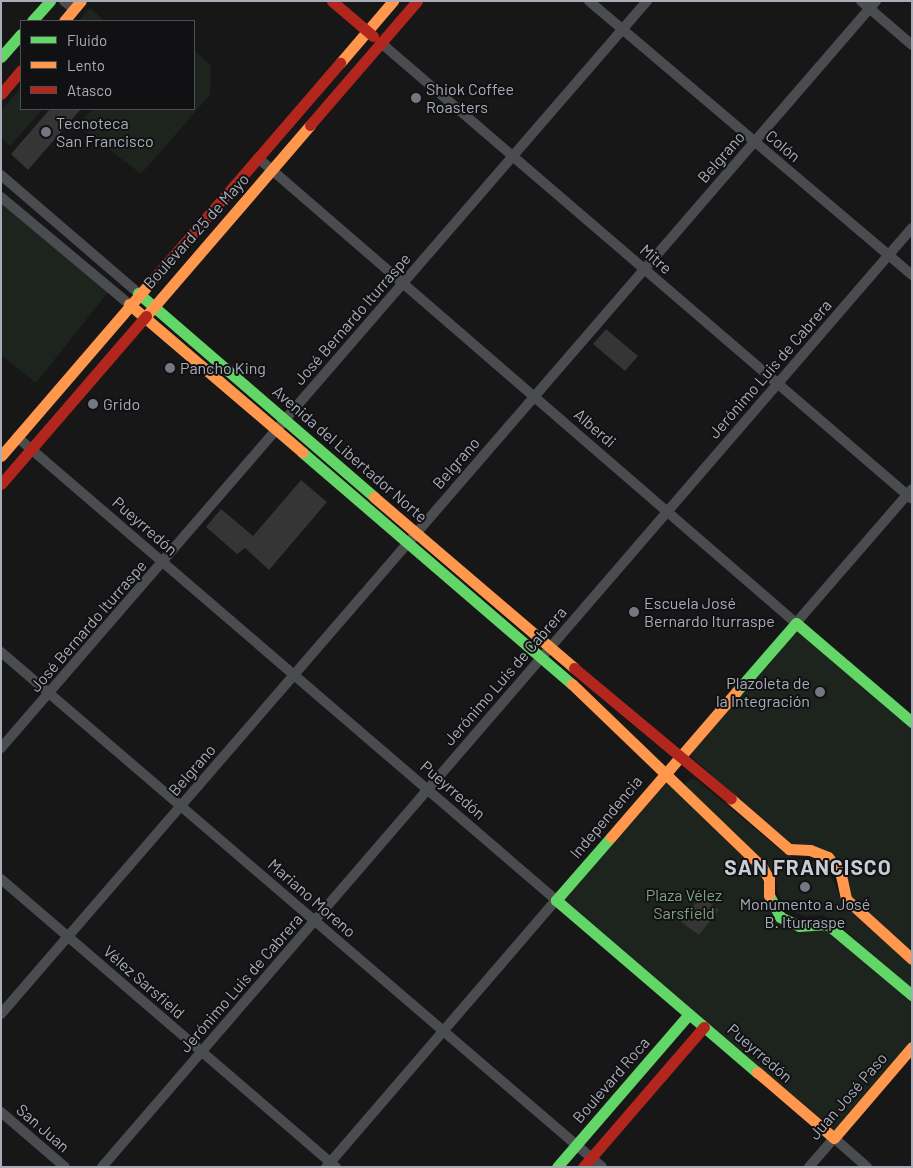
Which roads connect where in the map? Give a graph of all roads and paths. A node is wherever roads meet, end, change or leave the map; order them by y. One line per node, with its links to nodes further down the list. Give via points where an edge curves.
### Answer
1 (50, 1): 11 (main road)
2 (64, 1): 9 (street)
3 (332, 1): 14 (main road)
4 (393, 1): 14 (main road, Boulevard 25 de Mayo)
5 (417, 1): 16 (main road, Boulevard 25 de Mayo)
6 (589, 1): 13 (street, Colón)
7 (647, 1): 13 (street, José Bernardo Iturraspe)
8 (861, 1): 10 (street)
9 (77, 5): 12 (main road)
10 (872, 5): 17 (street); 21 (street, Belgrano)
11 (33, 20)
12 (65, 20)
13 (623, 30): 21 (street, Colón); 22 (street, José Bernardo Iturraspe)
14 (367, 31): 16 (main road); 23 (main road, Boulevard 25 de Mayo)
15 (20, 35): 18 (main road)
16 (381, 43): 22 (street, Mitre); 24 (main road, Boulevard 25 de Mayo)
17 (912, 45)
18 (1, 57)
19 (20, 71): 20 (main road)
20 (1, 94)
21 (754, 142): 28 (street, Colón); 29 (street, Belgrano)
22 (513, 156): 29 (street, Mitre); 31 (street, José Bernardo Iturraspe)
23 (258, 158): 24 (street, Alberdi); 32 (main road, Boulevard 25 de Mayo)
24 (271, 170): 31 (street, Alberdi); 34 (main road, Boulevard 25 de Mayo)
25 (1, 175): 32 (street, Avenida del Libertador Norte)
26 (1, 197): 33 (street, Avenida del Libertador Norte)
27 (912, 228): 28 (street, Jerónimo Luis de Cabrera)
28 (888, 255): 30 (street, Colón); 36 (street, Jerónimo Luis de Cabrera)
29 (644, 269): 36 (street, Mitre); 37 (street, Belgrano)
30 (912, 275)
31 (403, 284): 37 (street, Alberdi); 38 (street, José Bernardo Iturraspe)
32 (138, 293): 33 (main road, Boulevard 25 de Mayo); 34 (main road, Avenida del Libertador Norte)
33 (130, 304): 35 (main road, Avenida del Libertador Norte); 40 (main road, Boulevard 25 de Mayo)
34 (152, 305): 35 (main road, Boulevard 25 de Mayo); 38 (main road, Avenida del Libertador Norte)
35 (143, 316): 39 (main road, Avenida del Libertador Norte); 41 (main road, Boulevard 25 de Mayo)
36 (778, 383): 44 (street, Mitre); 45 (street, Jerónimo Luis de Cabrera)
37 (534, 397): 45 (street, Alberdi); 46 (street, Belgrano)
38 (285, 420): 39 (street, José Bernardo Iturraspe); 46 (main road, Avenida del Libertador Norte)
39 (276, 429): 47 (main road, Avenida del Libertador Norte); 48 (street, José Bernardo Iturraspe)
40 (17, 437): 41 (street, Pueyrredón); 42 (main road, Boulevard 25 de Mayo)
41 (30, 449): 43 (main road, Boulevard 25 de Mayo); 48 (street, Pueyrredón)
42 (1, 456)
43 (1, 484)
44 (910, 494): 49 (street, Independencia)
45 (667, 511): 49 (street, Alberdi); 50 (street, Jerónimo Luis de Cabrera)
46 (416, 533): 47 (street, Belgrano); 50 (main road, Avenida del Libertador Norte)
47 (407, 542): 50 (main road, Avenida del Libertador Norte); 52 (street, Belgrano)
48 (162, 562): 52 (street, Pueyrredón); 53 (street, José Bernardo Iturraspe)
49 (796, 623): 54 (main road, Alberdi); 56 (main road, Independencia)
50 (544, 651): 56 (main road, Avenida del Libertador Norte); 57 (main road, Avenida del Libertador Norte); 58 (street, Jerónimo Luis de Cabrera)
51 (1, 652): 53 (street, Mariano Moreno)
52 (294, 675): 58 (street, Pueyrredón); 59 (street, Belgrano)
53 (50, 693): 55 (street, José Bernardo Iturraspe); 59 (street, Mariano Moreno)
54 (912, 722)
55 (1, 748)
56 (679, 755): 57 (main road, Independencia); 64 (main road, Avenida del Libertador Norte, via 789,849 810,850 828,857 841,875 846,899)
57 (665, 771): 61 (main road, Independencia); 65 (main road, Avenida del Libertador Norte, via 670,782 762,867 769,880 769,900 780,917 799,926 827,924)
58 (427, 789): 61 (street, Pueyrredón); 62 (street, Jerónimo Luis de Cabrera)
59 (181, 806): 62 (street, Mariano Moreno); 63 (street, Belgrano)
60 (1, 879): 63 (street, Vélez Sarsfield)
61 (556, 900): 67 (main road, Pueyrredón); 69 (street, Independencia)
62 (314, 920): 69 (street, Mariano Moreno); 71 (street, Jerónimo Luis de Cabrera)
63 (68, 936): 66 (street, Belgrano); 71 (street, Vélez Sarsfield)
64 (912, 959)
65 (912, 995)
66 (1, 1014)
67 (689, 1014): 68 (main road, Pueyrredón); 74 (main road, Boulevard Roca)
68 (704, 1027): 73 (main road, Pueyrredón); 75 (main road)
69 (444, 1031): 74 (street, Mariano Moreno); 76 (street, Independencia)
70 (912, 1047): 73 (main road, Juan José Paso)
71 (201, 1051): 76 (street, Vélez Sarsfield); 78 (street, Jerónimo Luis de Cabrera)
72 (1, 1112): 77 (street, San Juan)
73 (834, 1138): 82 (street, Juan José Paso); 83 (street, Pueyrredón)
74 (576, 1145): 75 (street, Mariano Moreno); 79 (main road, Boulevard Roca)
75 (591, 1158): 80 (main road); 81 (street, Mariano Moreno)
76 (331, 1165)
77 (66, 1167)
78 (102, 1167)
79 (557, 1167)
80 (583, 1167)
81 (602, 1167)
82 (809, 1167)
83 (867, 1167)

